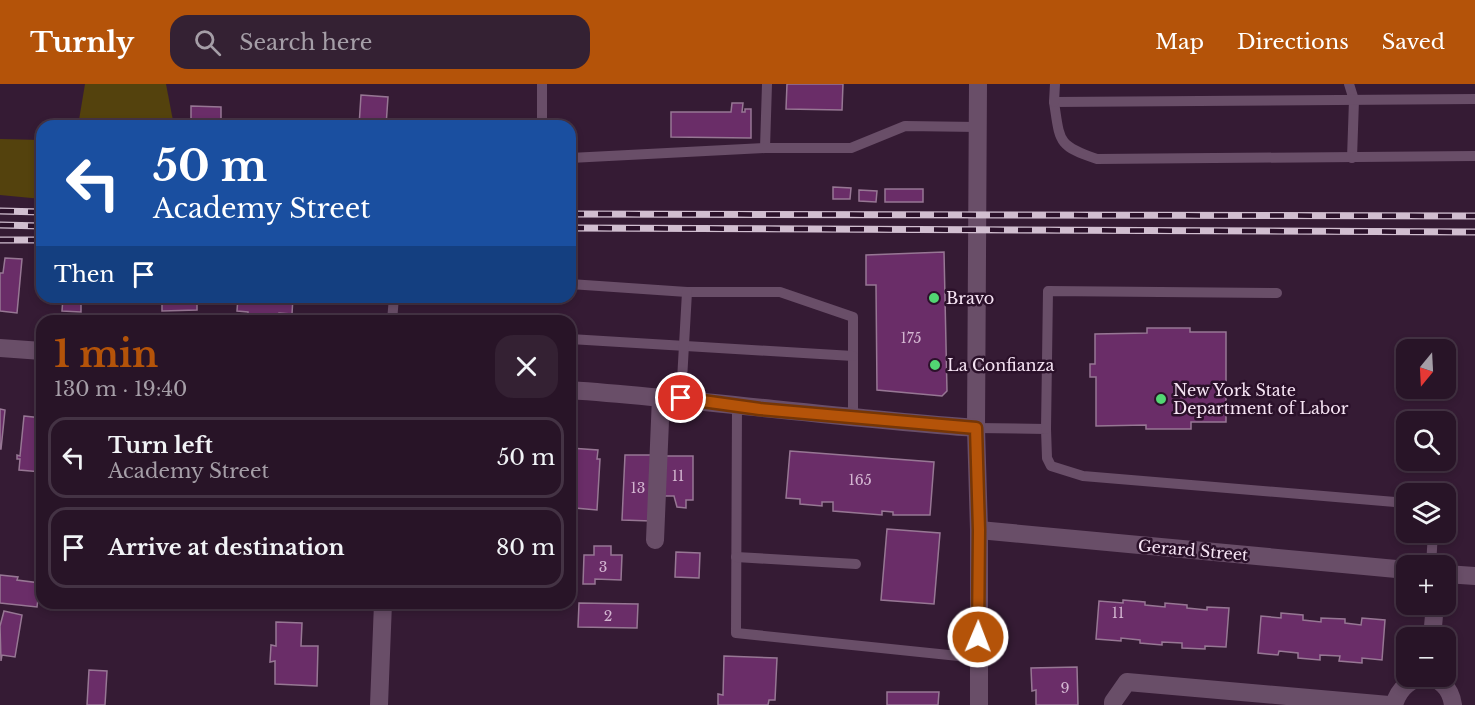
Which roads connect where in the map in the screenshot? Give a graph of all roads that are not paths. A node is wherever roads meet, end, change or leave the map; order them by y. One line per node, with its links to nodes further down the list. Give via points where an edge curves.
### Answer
1 (542, 84): 9 (lane)
2 (767, 84): 11 (lane)
3 (978, 84): 10 (street)
4 (1055, 84): 8 (lane)
5 (1349, 84): 7 (lane)
6 (1475, 99): 7 (lane)
7 (1354, 100): 8 (lane); 14 (lane)
8 (1054, 102): 14 (lane, via 1059,139 1073,151 1097,159)
9 (542, 120)
10 (978, 127): 11 (lane, via 905,126 851,148); 28 (street)
11 (765, 148): 13 (lane)
12 (1475, 156): 14 (lane)
13 (576, 158)
14 (1352, 158)
15 (576, 284): 16 (lane)
16 (687, 292): 19 (lane); 22 (lane, via 780,292 853,317)
17 (1277, 293): 29 (lane, via 1048,291)
18 (576, 339): 19 (lane)
19 (684, 346): 22 (lane); 25 (lane)
20 (0, 348): 21 (street)
21 (36, 351)
22 (853, 356): 27 (lane)
23 (576, 390): 24 (street)
24 (661, 397): 25 (street); 32 (street)
25 (681, 398): 26 (street)
26 (737, 406): 27 (street); 33 (lane)
27 (853, 418): 28 (street)
28 (976, 428): 29 (lane); 31 (street)
29 (1046, 429): 30 (lane, via 1051,466 1083,476)
30 (1396, 502)
31 (979, 530): 35 (street, Gerard Street); 39 (street)
32 (656, 540)
33 (736, 557): 34 (lane); 39 (lane, via 736,633)
34 (856, 564)
35 (1396, 569)
36 (1456, 575): 37 (street)
37 (1475, 576)
38 (383, 609): 42 (street)
39 (978, 658): 43 (street)
40 (1402, 687): 46 (street)
41 (1445, 687): 47 (street)
42 (379, 705)
43 (979, 705)
44 (1113, 705): 45 (street, via 1127,682)
45 (1389, 705)
46 (1394, 705)
47 (1453, 705)

